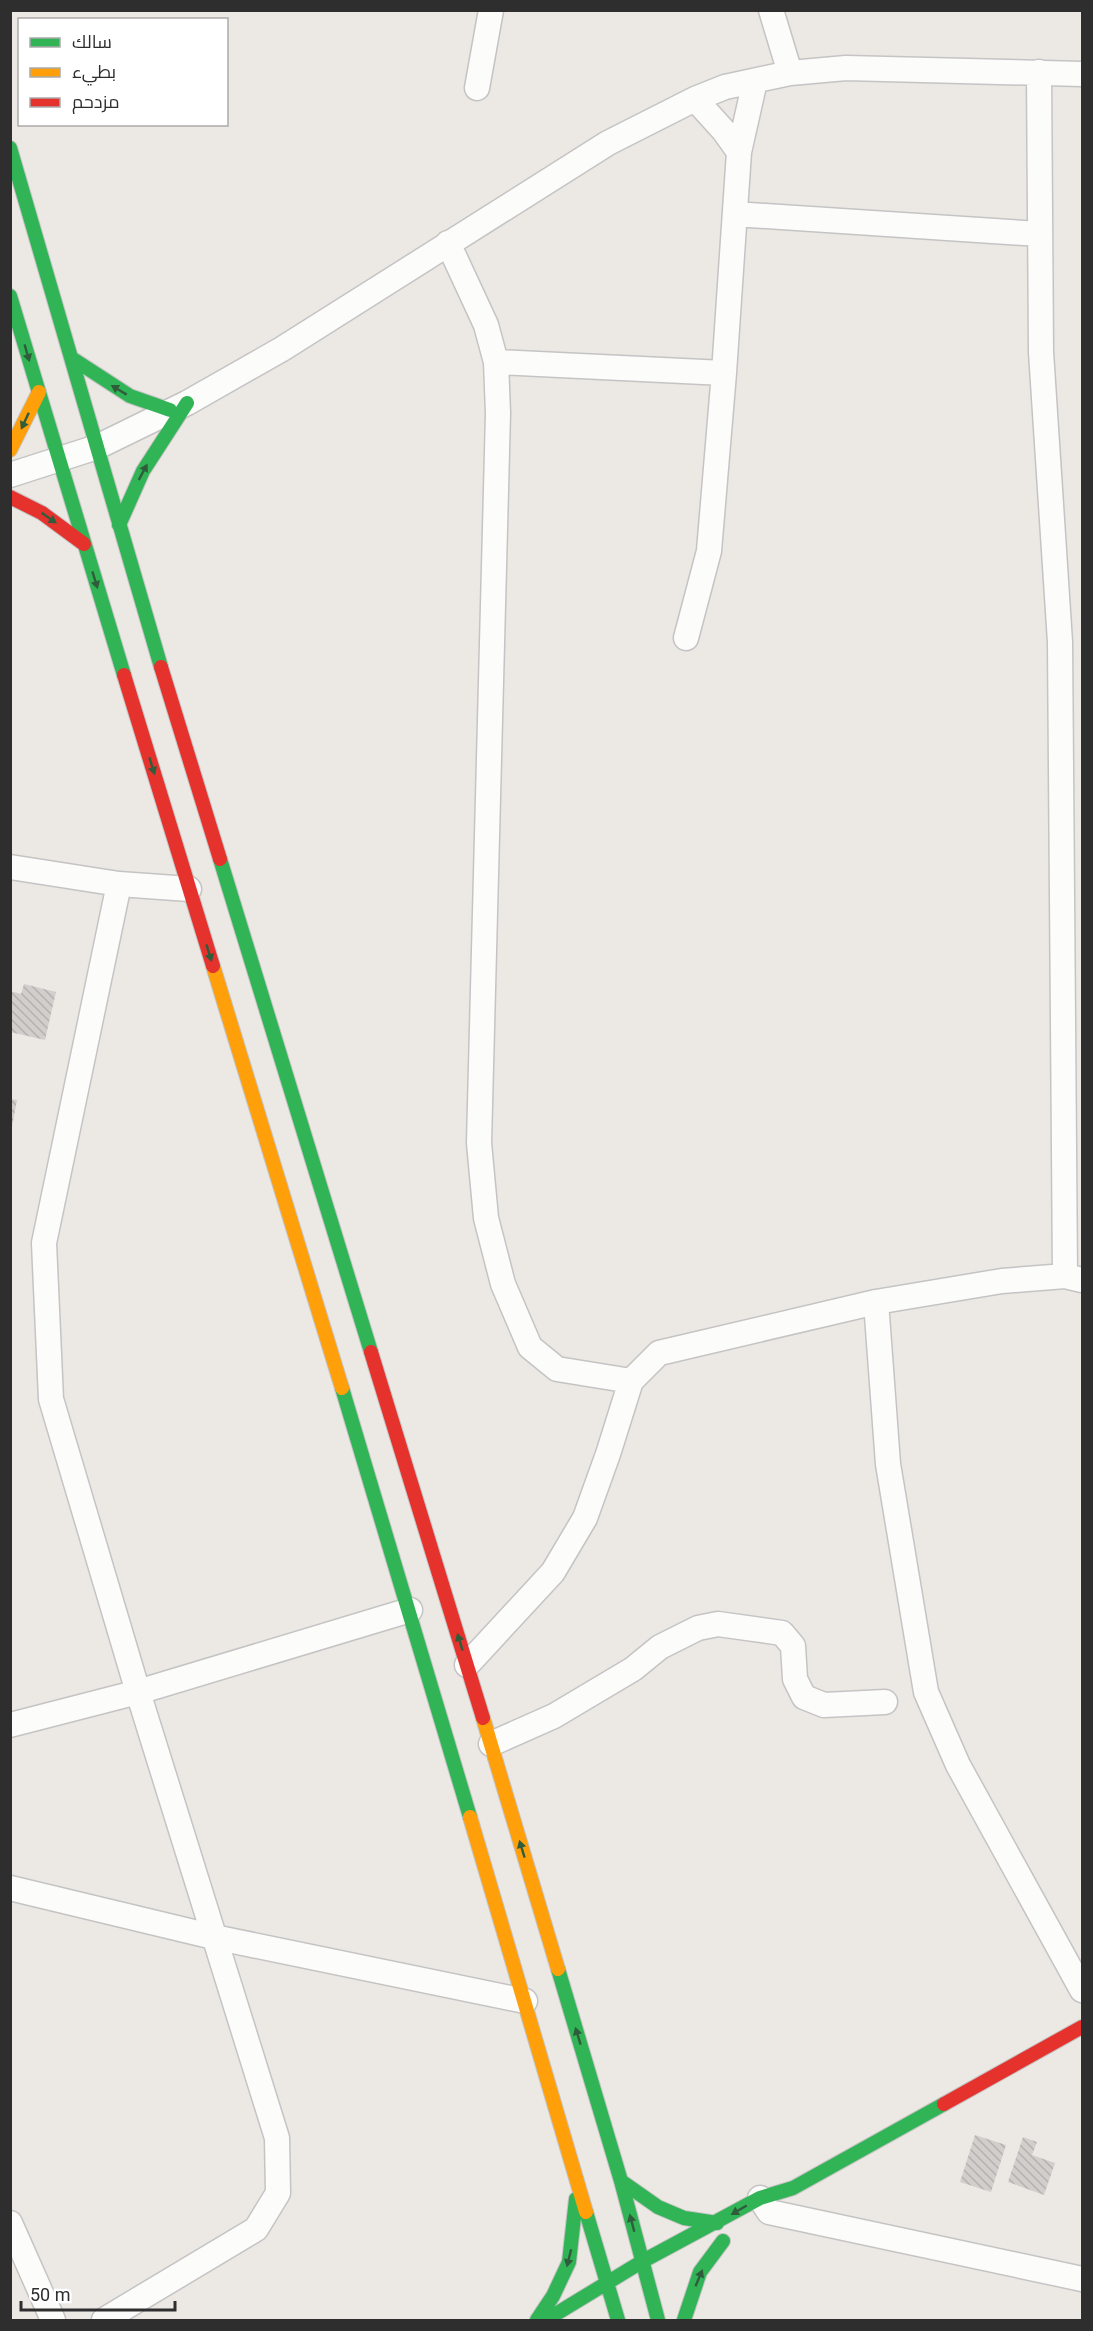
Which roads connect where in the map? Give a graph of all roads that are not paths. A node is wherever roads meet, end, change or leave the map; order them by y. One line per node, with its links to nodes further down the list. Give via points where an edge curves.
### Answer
1 (491, 10): 7 (street)
2 (771, 10): 4 (street)
3 (1039, 72): 4 (street, via 846,68); 5 (street); 12 (street)
4 (790, 73): 6 (street)
5 (1083, 74)
6 (755, 81): 8 (street); 10 (street)
7 (477, 88)
8 (695, 99): 10 (street); 13 (street, via 608,143)
9 (10, 148): 15 (main road)
10 (739, 152): 11 (street)
11 (735, 214): 12 (street); 17 (street)
12 (1039, 234): 31 (street, via 1041,352 1060,642)
13 (448, 243): 16 (street, via 486,325); 19 (street, via 282,349)
14 (12, 310): 18 (main road, one-way to 18)
15 (73, 359): 19 (main road, one-way to 15, via 137,400); 20 (main road)
16 (496, 362): 17 (street); 33 (street, via 498,413 479,1143 486,1218 502,1284 530,1347 557,1369)
17 (724, 374): 27 (street, via 709,551)
18 (39, 392): 21 (main road, one-way to 21); 22 (main road)
19 (178, 406): 20 (street); 25 (main road, one-way to 19, via 133,489)
20 (97, 447): 22 (street); 25 (main road)
21 (10, 450)
22 (58, 460): 23 (street); 26 (main road)
23 (10, 474)
24 (10, 497): 26 (main road, one-way to 26, via 42,513)
25 (119, 525): 35 (main road, one-way to 25)
26 (84, 544): 30 (main road, one-way to 30)
27 (686, 638)
28 (10, 867): 29 (street)
29 (119, 884): 30 (street); 36 (street, via 44,1243 51,1399)
30 (189, 889): 34 (main road, one-way to 34)
31 (1074, 1278): 32 (street, via 1002,1281)
32 (876, 1302): 33 (street, via 659,1353); 42 (street, via 888,1464 926,1692 958,1765)
33 (631, 1381): 35 (street, via 585,1518 553,1572)
34 (410, 1610): 36 (street); 43 (main road)
35 (467, 1665): 39 (main road)
36 (138, 1692): 38 (street); 41 (street)
37 (885, 1702): 39 (street, via 824,1705 804,1697 795,1679 793,1646 782,1633 718,1624 679,1636 554,1716)
38 (10, 1725)
39 (491, 1744): 46 (main road, one-way to 39)
40 (10, 1888): 41 (street)
41 (214, 1937): 43 (street); 55 (street, via 277,2138 278,2193 256,2229)
42 (1083, 1990)
43 (525, 2001): 45 (main road)
44 (1083, 2027): 47 (main road, via 793,2188)
45 (577, 2179): 53 (main road); 56 (main road, one-way to 56, via 569,2262)
46 (621, 2181): 49 (main road, via 658,2207 684,2218); 51 (main road, one-way to 46)
47 (763, 2209): 49 (main road, one-way to 49); 52 (street)
48 (10, 2223): 54 (street)
49 (717, 2223): 51 (main road)
50 (695, 2256): 60 (main road, one-way to 50, via 700,2272 727,2238)
51 (642, 2261): 53 (main road); 59 (main road)
52 (1083, 2279)
53 (607, 2283): 57 (main road); 58 (main road)
54 (53, 2320)
55 (104, 2320)
56 (537, 2320)
57 (546, 2320)
58 (618, 2320)
59 (658, 2320)
60 (684, 2320)

